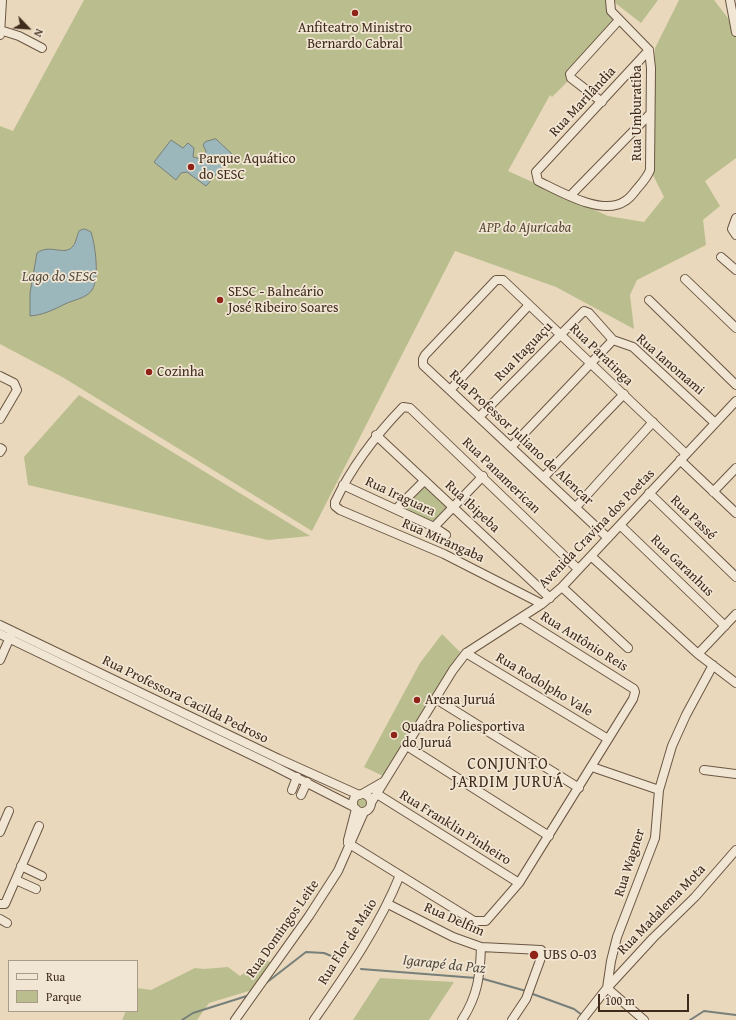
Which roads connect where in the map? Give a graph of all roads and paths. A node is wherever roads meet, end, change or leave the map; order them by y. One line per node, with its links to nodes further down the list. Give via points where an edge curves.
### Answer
1 (2, 0): 6 (street)
2 (610, 0): 4 (street, Rua Umburatiba, via 611,11)
3 (730, 0): 5 (street)
4 (619, 20): 8 (street, Rua Umburatiba); 9 (street, via 571,71 571,78)
5 (735, 28)
6 (0, 32): 7 (street, via 19,36)
7 (42, 48)
8 (650, 50): 9 (street, Rua Marilândia); 10 (street, Rua Umburatiba)
9 (602, 102): 11 (street, Rua Marilândia)
10 (650, 114): 12 (street); 12 (street, Rua Umburatiba, via 650,170 632,195 617,205 600,206)
11 (536, 172): 12 (street, Rua Umburatiba, via 538,181)
12 (570, 196)
13 (736, 218): 14 (street, via 732,229)
14 (736, 234)
15 (721, 257): 16 (street)
16 (736, 270)
17 (685, 279): 21 (street)
18 (650, 300): 27 (street)
19 (530, 305): 22 (street, Rua Paratinga); 24 (street, Rua Paratinga, via 505,281 496,280); 28 (street)
20 (589, 313): 22 (street, Rua Itaguaçu, via 582,312); 23 (street, Rua Ianomami)
21 (736, 328)
22 (560, 334): 25 (street, Rua Paratinga); 31 (street, Rua Itaguaçu)
23 (613, 340): 25 (street); 34 (street, Rua Ianomami, via 633,346)
24 (425, 355): 28 (street, Rua Professor Juliano de Alencar, via 422,358 423,365)
25 (591, 364): 29 (street, Rua Paratinga); 36 (street)
26 (0, 376): 32 (street, via 17,386)
27 (736, 385)
28 (451, 389): 31 (street, Rua Professor Juliano de Alencar)
29 (624, 394): 33 (street, Rua Paratinga); 41 (street)
30 (736, 401): 34 (street, Avenida Cravina dos Poetas)
31 (480, 416): 36 (street, Rua Professor Juliano de Alencar)
32 (0, 420)
33 (653, 422): 37 (street, Rua Paratinga); 47 (street)
34 (715, 423): 37 (street, Avenida Cravina dos Poetas)
35 (376, 435): 40 (street, Rua Panamerican, via 403,407 410,408); 42 (street, Rua Ibipeba); 43 (street)
36 (512, 446): 41 (street, Rua Professor Juliano de Alencar)
37 (686, 454): 38 (street, Avenida Cravina dos Poetas)
38 (680, 460): 44 (street); 45 (street, Avenida Cravina dos Poetas)
39 (736, 468): 44 (street)
40 (483, 476): 46 (street); 55 (street, Rua Panamerican)
41 (544, 477): 47 (street, Rua Professor Juliano de Alencar)
42 (424, 481): 46 (street, Rua Ibipeba); 48 (street)
43 (343, 485): 48 (street, Rua Iraguara); 59 (street, Rua Mirangaba, via 335,502 340,510 444,554)
44 (713, 492): 49 (street)
45 (649, 494): 50 (street, Avenida Cravina dos Poetas); 56 (street, Rua Passé)
46 (453, 506): 51 (street); 58 (street, Rua Ibipeba)
47 (576, 507): 53 (street, Rua Professor Juliano de Alencar)
48 (396, 509): 51 (street, Rua Iraguara)
49 (736, 513)
50 (620, 525): 53 (street, Avenida Cravina dos Poetas); 63 (street, Rua Garanhus)
51 (434, 527): 52 (street, Rua Iraguara)
52 (446, 535)
53 (608, 538): 54 (street, Avenida Cravina dos Poetas)
54 (591, 556): 55 (street, Avenida Cravina dos Poetas); 68 (street)
55 (578, 569): 57 (street, Avenida Cravina dos Poetas)
56 (736, 577)
57 (562, 587): 58 (street, Avenida Cravina dos Poetas); 66 (street)
58 (550, 598): 59 (street, Avenida Cravina dos Poetas)
59 (542, 604): 61 (street, Avenida Cravina dos Poetas)
60 (736, 614): 63 (street)
61 (521, 618): 67 (street, Avenida Cravina dos Poetas); 73 (street, Rua Antônio Reis, via 634,689 633,699)
62 (0, 625): 65 (street, Rua Professora Cacilda Pedroso)
63 (725, 626): 68 (street)
64 (0, 634): 65 (street, Rua Professora Cacilda Pedroso)
65 (11, 635): 69 (street); 78 (street, Rua Professora Cacilda Pedroso); 84 (street, Rua Professora Cacilda Pedroso, via 279,760)
66 (628, 648)
67 (466, 653): 72 (street, Avenida Cravina dos Poetas); 73 (street, Rua Rodolpho Vale)
68 (698, 654): 70 (street)
69 (0, 660)
70 (713, 665): 71 (street); 83 (street, Rua Wagner, via 678,734)
71 (734, 678)
72 (436, 699): 74 (street, Avenida Cravina dos Poetas); 81 (street)
73 (608, 739): 75 (street)
74 (407, 746): 79 (street, Avenida Cravina dos Poetas); 92 (street)
75 (592, 766): 81 (street); 83 (street)
76 (704, 770): 77 (street)
77 (736, 774)
78 (297, 777): 80 (street, Rua Professora Cacilda Pedroso); 82 (street)
79 (385, 780): 84 (street, Avenida Cravina dos Poetas); 85 (street, Avenida Cravina dos Poetas)
80 (307, 782): 86 (street); 88 (street, Rua Professora Cacilda Pedroso)
81 (578, 788): 92 (street)
82 (292, 790)
83 (659, 790): 104 (street, Rua Wagner, via 655,838 617,937)
84 (361, 794): 87 (street, via 369,797); 88 (street, via 355,798)
85 (377, 794): 87 (street, Avenida Cravina dos Poetas); 99 (street, Rua Franklin Pinheiro)
86 (301, 795)
87 (371, 803): 88 (street, via 369,808)
88 (358, 809): 93 (street, Rua Domingos Leite)
89 (9, 811): 91 (street)
90 (39, 826): 95 (street)
91 (0, 832)
92 (549, 836): 99 (street)
93 (349, 846): 96 (street); 105 (street, Rua Domingos Leite, via 309,916)
94 (736, 850): 104 (street, Rua Madalema Mota, via 695,897)
95 (21, 866): 97 (street); 98 (street)
96 (400, 875): 99 (street, via 474,921 486,921); 102 (street, Rua Flor de Maio)
97 (42, 876)
98 (16, 880): 100 (street); 101 (street, via 5,904)
99 (519, 883)
100 (36, 889)
101 (0, 904)
102 (388, 904): 103 (street, Rua Delfim, via 453,937); 106 (street, Rua Flor de Maio)
103 (481, 947): 107 (street, via 478,987); 108 (street, Rua Delfim, via 541,950 542,955 531,987)
104 (607, 988): 109 (street, Rua Wagner); 110 (street)
105 (236, 1020)
106 (314, 1020)
107 (462, 1020)
108 (512, 1020)
109 (582, 1020)
110 (644, 1020)

